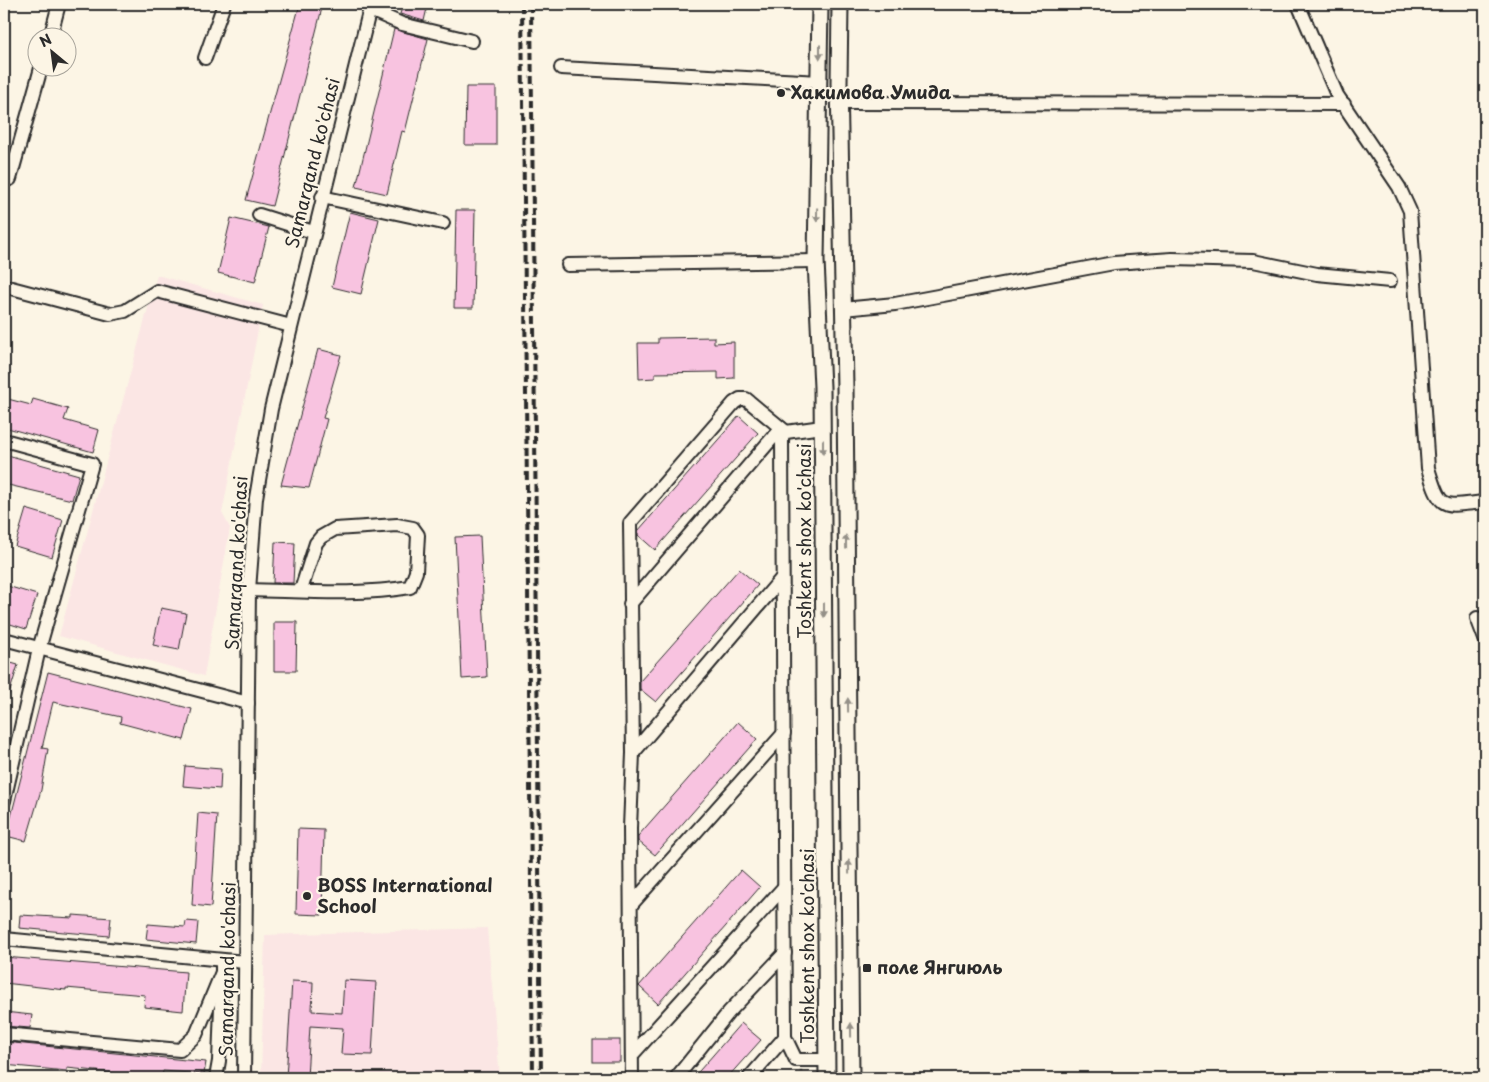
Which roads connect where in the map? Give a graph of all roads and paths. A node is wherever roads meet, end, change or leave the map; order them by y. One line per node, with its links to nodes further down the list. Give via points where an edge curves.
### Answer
1 (59, 4): 7 (street)
2 (224, 4): 9 (street)
3 (820, 4): 12 (main road, Toshkent shox ko'chasi, one-way to 12)
4 (840, 4): 13 (main road)
5 (1298, 4): 14 (street, via 1337,95)
6 (371, 7): 8 (street, via 402,24); 16 (street, Samarqand ko'chasi)
7 (53, 28)
8 (472, 41)
9 (205, 58)
10 (561, 68): 12 (street)
11 (38, 78): 15 (street)
12 (820, 82): 20 (main road, Toshkent shox ko'chasi, one-way to 20)
13 (839, 103): 14 (street); 24 (main road)
14 (1344, 104): 31 (street, via 1399,187 1410,211 1428,468 1436,497 1448,505)
15 (10, 179)
16 (322, 197): 18 (street); 19 (street, Samarqand ko'chasi)
17 (259, 215): 19 (street)
18 (443, 223)
19 (313, 232): 25 (street, Samarqand ko'chasi)
20 (816, 261): 21 (street); 26 (main road, Toshkent shox ko'chasi)
21 (568, 266)
22 (1390, 280): 24 (street, via 1317,274 1253,261 1172,259 1114,263 904,302)
23 (4, 286): 25 (street, via 110,314 125,311 157,291)
24 (843, 309): 27 (main road)
25 (290, 326): 33 (street, Samarqand ko'chasi, via 261,460 254,513)
26 (822, 387): 27 (main road); 28 (main road, Toshkent shox ko'chasi)
27 (845, 387): 60 (main road, one-way to 27)
28 (822, 427): 29 (street); 53 (main road, Toshkent shox ko'chasi, one-way to 53)
29 (784, 430): 32 (street); 35 (street); 35 (street, via 746,399 734,403 630,523)
30 (4, 440): 39 (street, via 92,464)
31 (1485, 502)
32 (782, 578): 41 (street); 42 (street)
33 (250, 590): 34 (street); 40 (street, Samarqand ko'chasi)
34 (301, 590): 34 (street, via 386,591 410,587 416,572 418,535 413,528 397,525 335,528 316,543)
35 (630, 604): 42 (street)
36 (1477, 618): 38 (street)
37 (4, 639): 39 (street)
38 (1485, 639)
39 (39, 650): 40 (street); 43 (street)
40 (248, 703): 48 (street, Samarqand ko'chasi)
41 (784, 733): 44 (street); 45 (street)
42 (633, 753): 45 (street)
43 (4, 800)
44 (784, 887): 47 (street); 52 (street)
45 (631, 905): 52 (street)
46 (4, 939): 49 (street)
47 (785, 953): 51 (street); 57 (street, via 729,1012)
48 (245, 962): 49 (street); 55 (street, Samarqand ko'chasi)
49 (222, 966): 50 (street, via 196,1035 180,1050); 54 (street)
50 (4, 1034)
51 (785, 1037): 53 (street, via 796,1060); 58 (street)
52 (632, 1055): 56 (street)
53 (827, 1060): 59 (main road, Toshkent shox ko'chasi)
54 (216, 1078)
55 (244, 1078)
56 (632, 1078)
57 (676, 1078)
58 (749, 1078)
59 (827, 1078)
60 (851, 1078)

